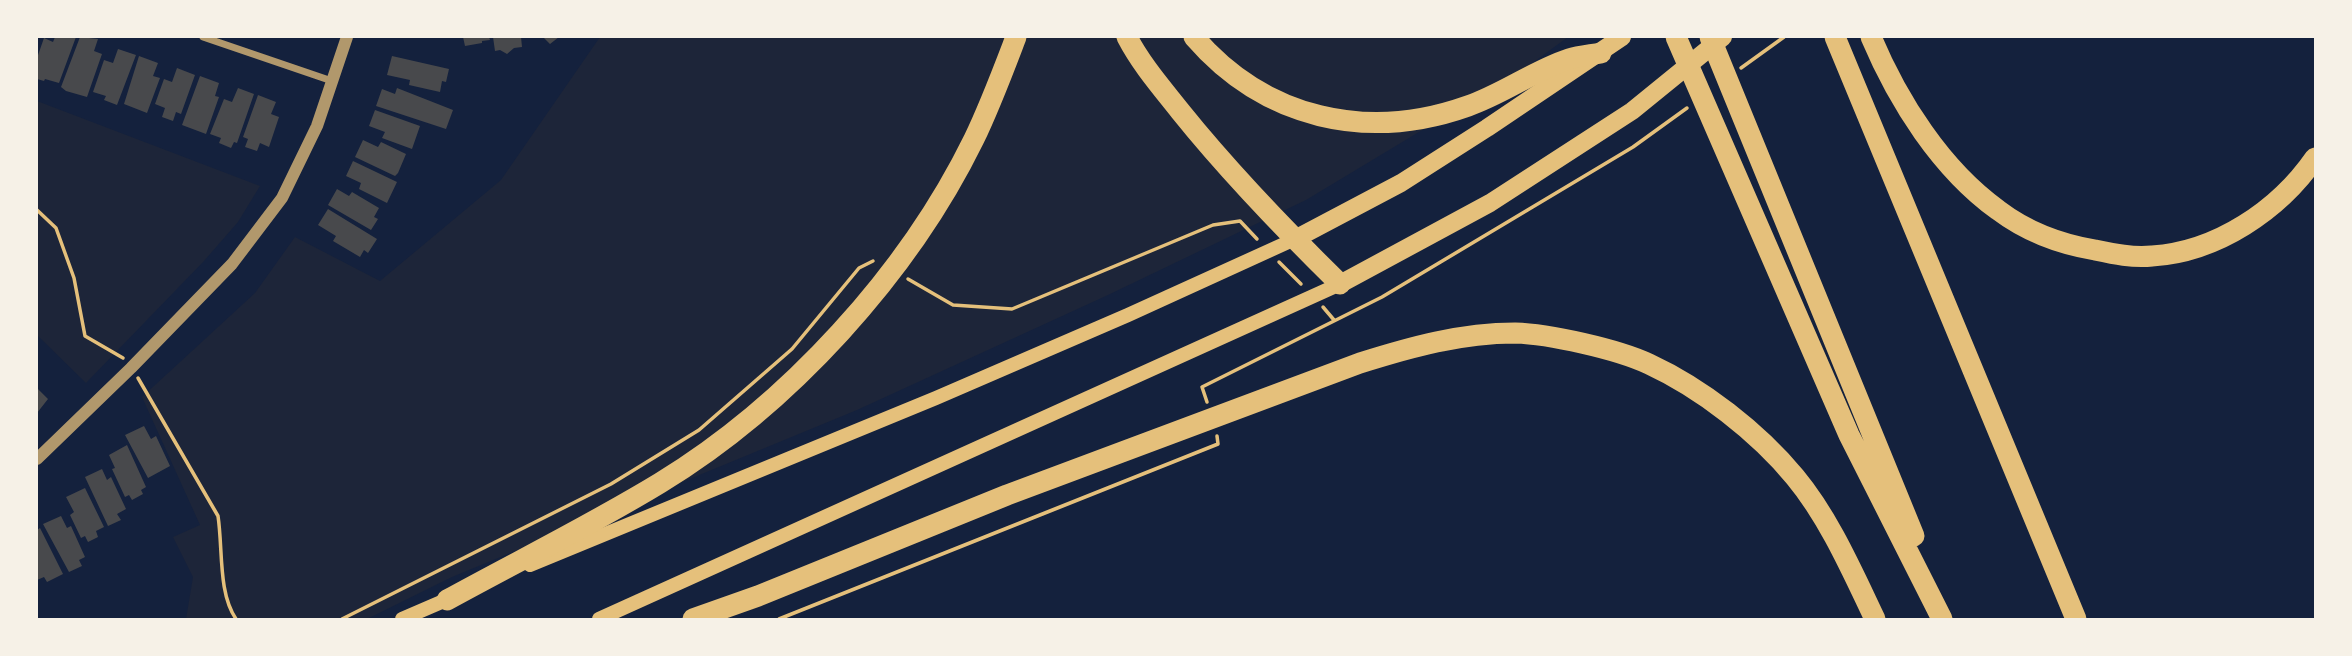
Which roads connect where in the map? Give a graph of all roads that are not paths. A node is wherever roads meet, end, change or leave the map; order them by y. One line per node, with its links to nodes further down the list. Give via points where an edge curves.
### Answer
1 (203, 37): 13 (street)
2 (347, 37): 13 (street)
3 (1016, 37): 18 (highway, via 973,140 932,212 834,340 722,440 661,482)
4 (1127, 37): 15 (highway, via 1202,138)
5 (1194, 37): 12 (highway, via 1240,81 1265,96 1318,116 1373,123 1402,122 1469,106 1569,59)
6 (1622, 37): 12 (main road)
7 (1676, 37): 23 (highway, via 1849,435)
8 (1710, 37): 24 (highway)
9 (1723, 37): 16 (main road, via 1632,111 1490,203)
10 (1835, 37): 25 (highway)
11 (1871, 37): 14 (highway, via 1918,122 1967,185 2033,232 2069,246 2153,256 2222,238 2281,199)
12 (1601, 53): 15 (main road, via 1401,183)
13 (332, 81): 17 (street, via 317,126 282,198 232,264)
14 (2315, 158)
15 (1295, 239): 16 (highway); 18 (main road, via 936,398)
16 (1340, 284): 20 (main road)
17 (37, 459)
18 (447, 600): 19 (main road)
19 (402, 619)
20 (599, 619)
21 (693, 619): 22 (highway, via 1360,362 1419,344 1517,333 1563,339 1648,363 1758,439 1795,477 1823,517)
22 (1875, 619)
23 (1942, 619)
24 (1948, 619)
25 (2076, 619)

